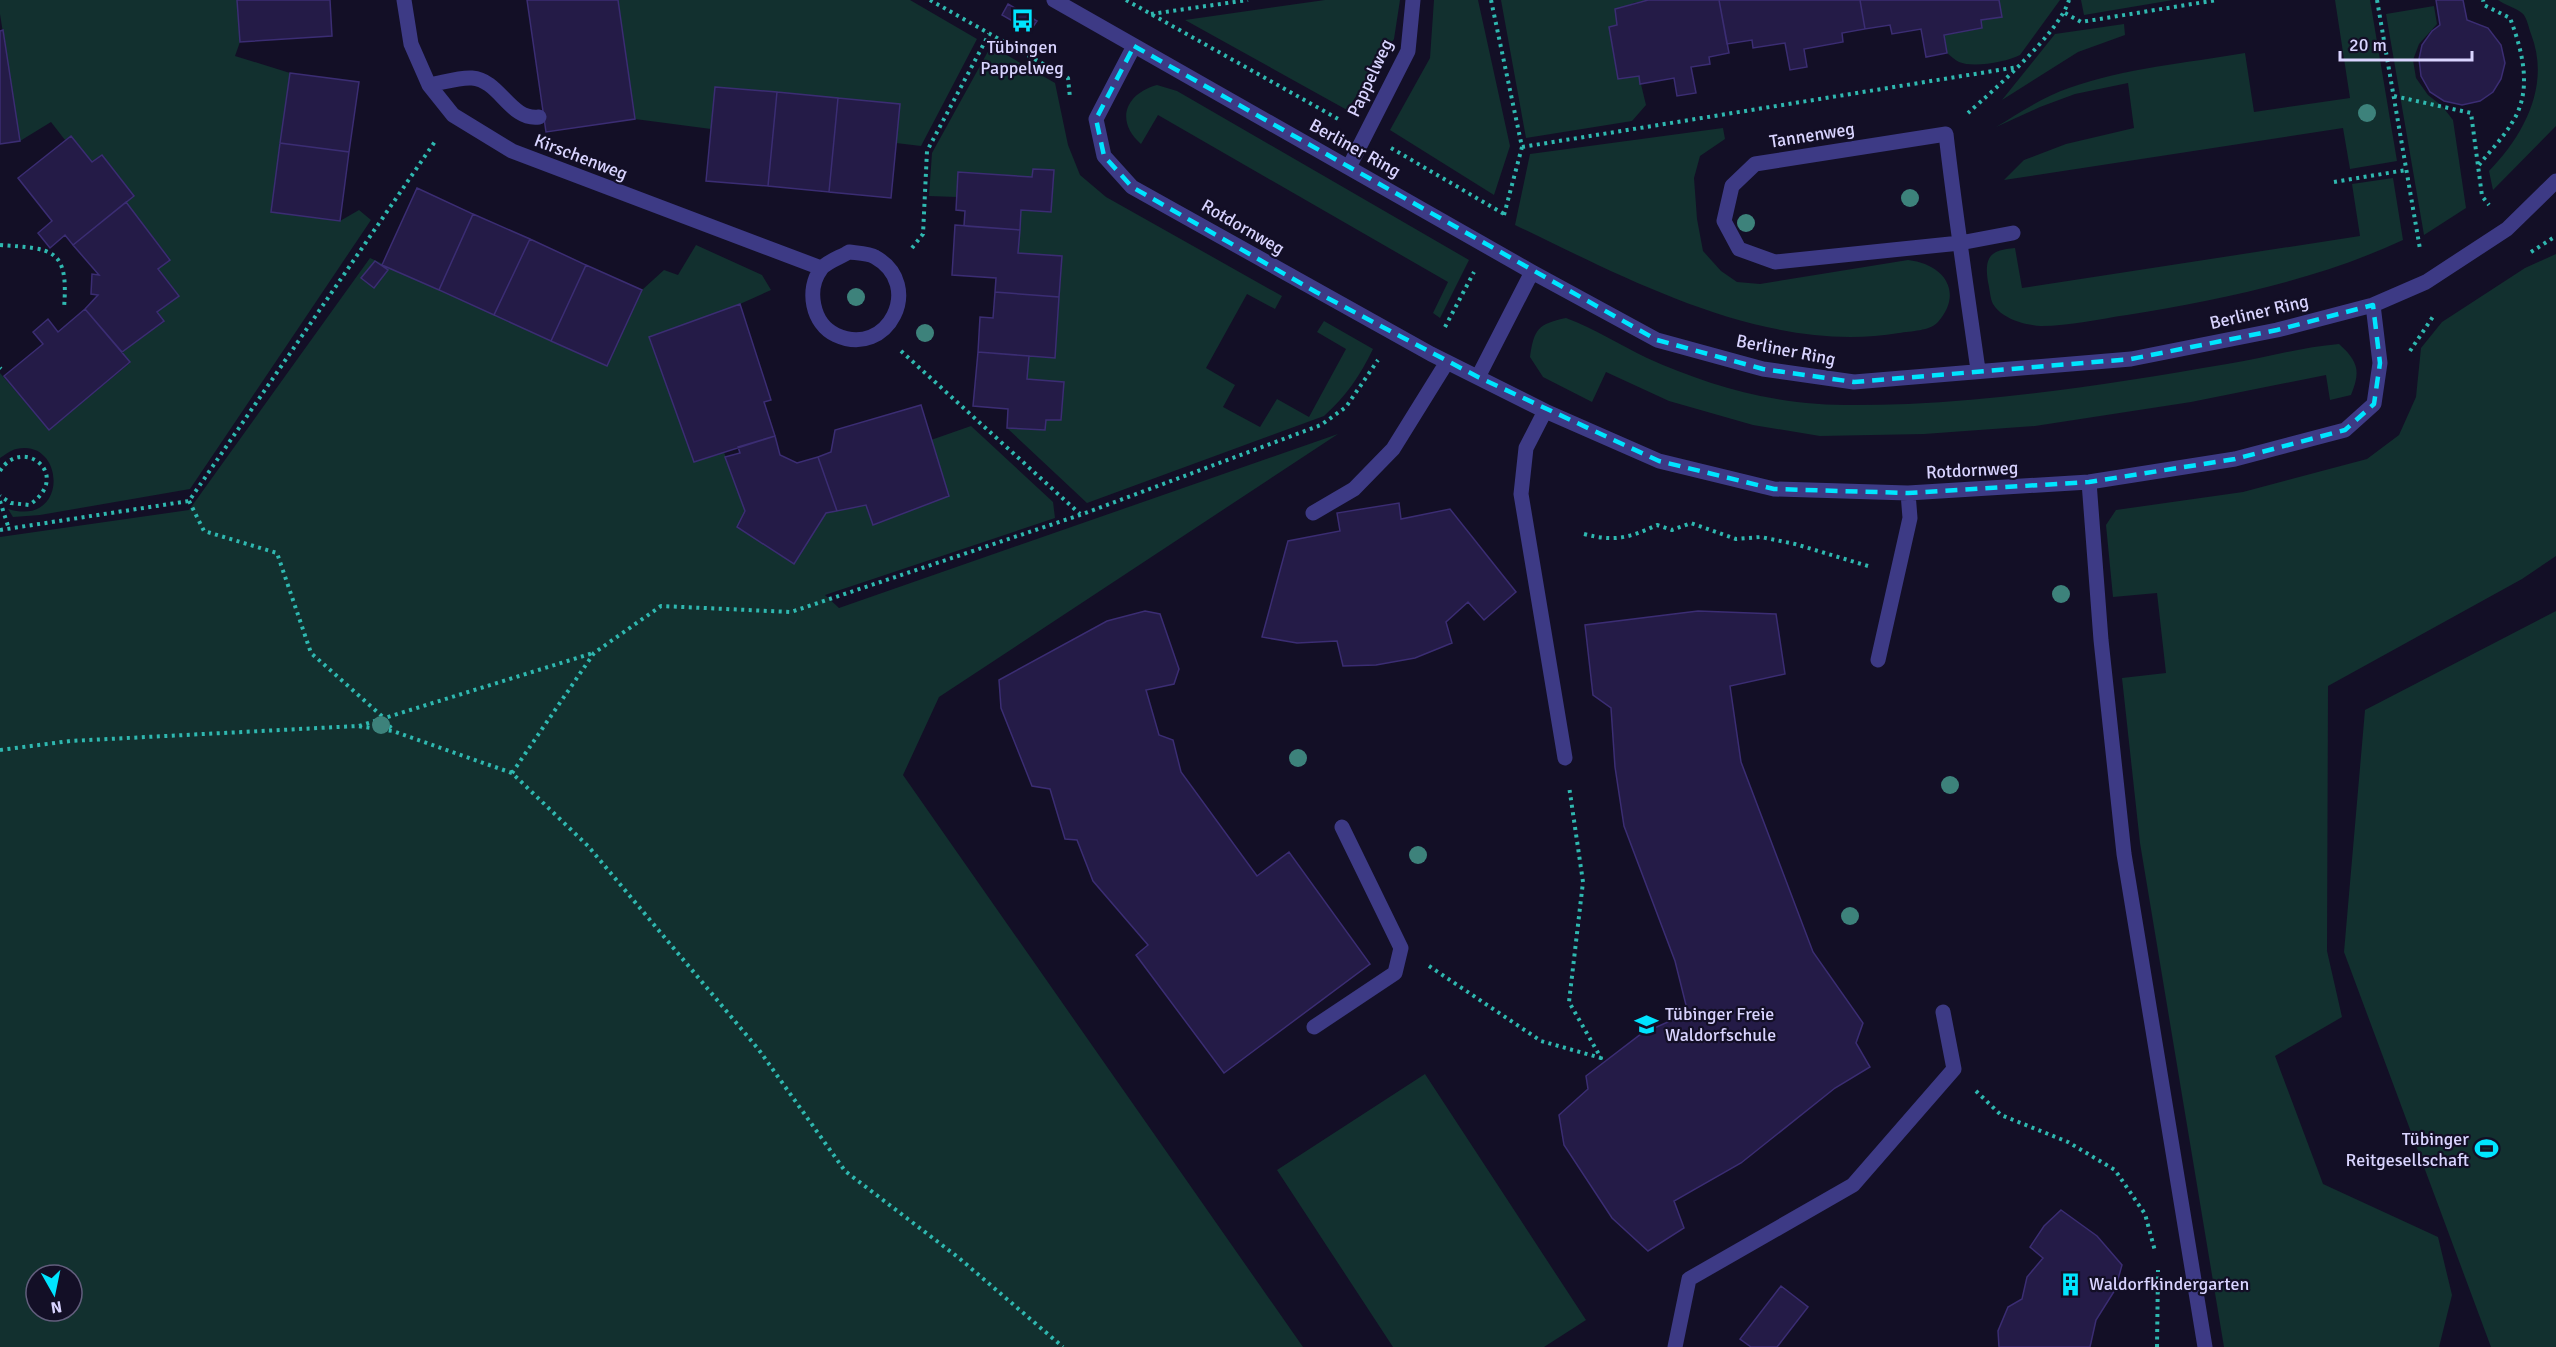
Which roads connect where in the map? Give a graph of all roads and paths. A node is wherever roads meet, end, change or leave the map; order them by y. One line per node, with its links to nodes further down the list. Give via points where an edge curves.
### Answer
1 (404, 0): 16 (street, Kirschenweg, via 411,44)
2 (1054, 0): 14 (street, Berliner Ring)
3 (1126, 0): 12 (path)
4 (1248, 0): 12 (path)
5 (1413, 0): 20 (street, Pappelweg, via 1408,51)
6 (1491, 0): 22 (path)
7 (2069, 0): 11 (path)
8 (2217, 0): 11 (path, via 2081,22)
9 (2377, 0): 17 (path)
10 (2484, 3): 23 (path, via 2510,18 2522,49 2524,91 2514,120)
11 (2065, 13): 15 (path)
12 (1150, 14): 20 (path)
13 (989, 34): 35 (path, via 927,151 923,234)
14 (1134, 46): 24 (street, Berliner Ring); 41 (street, Rotdornweg, via 1096,119 1104,156 1132,187)
15 (2018, 67): 21 (path); 22 (path)
16 (429, 85): 18 (street, Kirschenweg); 19 (street, via 472,78 488,83 518,112 530,118)
17 (2394, 96): 23 (path, via 2471,113); 25 (path)
18 (453, 115): 34 (street, Kirschenweg, via 512,151); 51 (path)
19 (539, 117)
20 (1366, 134): 24 (street, Pappelweg); 28 (path)
21 (1946, 134): 31 (street); 31 (street, Tannenweg, via 1755,164 1732,186 1724,221 1739,249 1775,262)
22 (1522, 147): 28 (path)
23 (2478, 166): 29 (path, via 2482,196)
24 (1349, 167): 33 (street, Berliner Ring)
25 (2406, 170): 27 (path); 37 (path)
26 (2556, 181): 29 (street, Berliner Ring)
27 (2334, 182)
28 (1504, 214): 33 (path)
29 (2507, 229): 37 (street, Berliner Ring)
30 (2013, 233): 31 (street, Tannenweg)
31 (1960, 243): 44 (street)
32 (0, 245): 39 (path, via 44,249 58,257 64,270)
33 (1488, 245): 36 (street, Berliner Ring); 42 (path)
34 (821, 268): 35 (street, via 849,252 874,256); 40 (street, via 811,295 819,322 836,335 862,340)
35 (892, 271): 40 (street, via 900,294 895,316)
36 (1532, 272): 44 (street, Berliner Ring, via 1658,340 1763,369 1854,382); 45 (street)
37 (2426, 282): 38 (street, Berliner Ring)
38 (2373, 305): 44 (street, Berliner Ring, via 2277,330 2131,358); 48 (street, Rotdornweg, via 2380,363 2374,404 2345,430 2235,459)
39 (64, 308)
40 (880, 333): 53 (path)
41 (1395, 334): 42 (street, Rotdornweg); 53 (path, via 1346,406 1321,424)
42 (1431, 354): 43 (street, Rotdornweg)
43 (1447, 362): 45 (street, Rotdornweg); 52 (street, via 1393,450 1353,489)
44 (1978, 370)
45 (1478, 377): 46 (street, Rotdornweg)
46 (1545, 411): 49 (street, Rotdornweg, via 1659,461 1774,489); 64 (street, via 1526,448 1521,494)
47 (0, 471): 50 (path, via 6,461 23,456 37,460 46,472 47,484 42,496 29,505)
48 (2089, 482): 49 (street, Rotdornweg); 74 (street, via 2124,854)
49 (1908, 493): 57 (street, via 1910,518)
50 (0, 498): 54 (path)
51 (189, 501): 54 (path); 60 (path, via 204,531 277,553 311,653)
52 (1314, 513)
53 (1080, 515): 58 (path, via 791,612 661,606)
54 (9, 529): 55 (path)
55 (0, 530)
56 (1584, 534): 57 (path, via 1606,540 1635,535 1657,525 1672,530 1691,522 1736,539 1761,537 1795,544)
57 (1897, 577): 59 (street)
58 (594, 653): 60 (path); 65 (path)
59 (1878, 660)
60 (384, 718): 61 (path); 62 (path)
61 (357, 726): 62 (path); 63 (path, via 70,741)
62 (393, 731): 65 (path)
63 (0, 750)
64 (1565, 758): 67 (path, via 1583,882 1569,1002 1601,1058 1541,1041)
65 (512, 773): 71 (path, via 588,846 759,1050 845,1171 958,1258)
66 (1342, 827): 67 (street)
67 (1401, 948): 69 (street, via 1395,973)
68 (1943, 1012): 70 (street)
69 (1314, 1027)
70 (1954, 1069): 72 (street, via 1853,1185 1689,1279); 73 (path, via 2001,1115 2068,1142 2115,1170 2145,1214 2159,1262)
71 (1063, 1347)
72 (1676, 1347)
73 (2157, 1347)
74 (2205, 1347)

